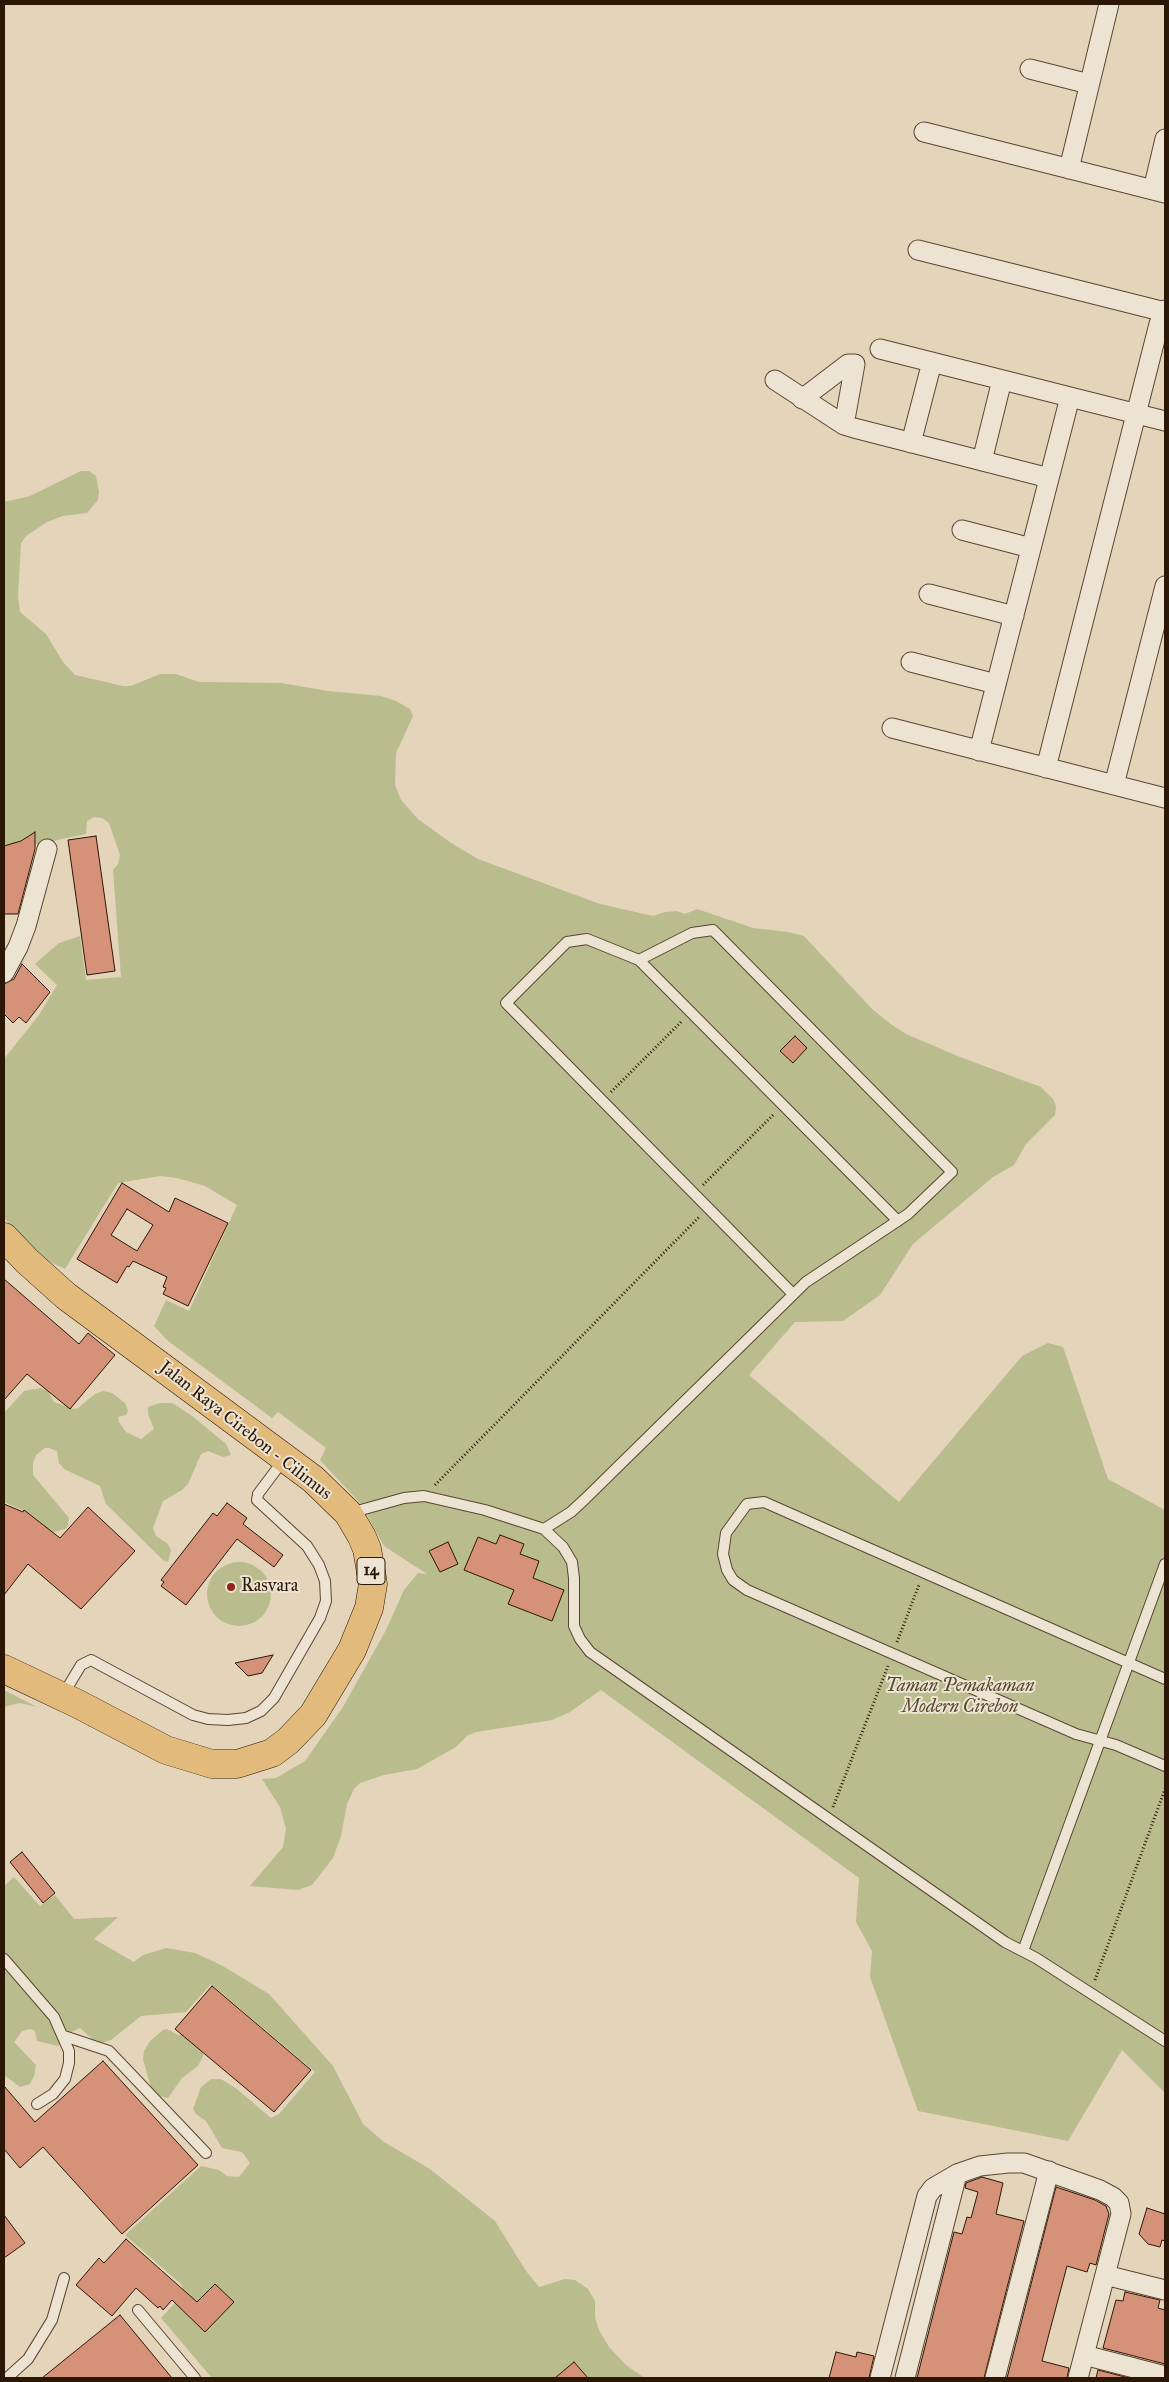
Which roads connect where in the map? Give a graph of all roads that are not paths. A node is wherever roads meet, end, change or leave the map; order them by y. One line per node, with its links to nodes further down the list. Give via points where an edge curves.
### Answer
1 (1109, 4): 3 (street)
2 (1030, 69): 3 (street)
3 (1089, 84): 6 (street)
4 (924, 132): 6 (street)
5 (1165, 139): 7 (street)
6 (1069, 169): 7 (street)
7 (1159, 192)
8 (918, 250): 9 (street)
9 (1165, 311): 16 (street)
10 (880, 349): 11 (street)
11 (932, 362): 13 (street); 19 (street)
12 (775, 380): 15 (street)
13 (1002, 380): 14 (street); 20 (street)
14 (1070, 397): 16 (street); 21 (street)
15 (802, 399): 18 (street); 18 (street, via 848,364 855,364)
16 (1136, 414): 17 (street); 31 (street)
17 (1165, 421)
18 (844, 425): 19 (street)
19 (912, 443): 20 (street)
20 (982, 461): 21 (street)
21 (1049, 478): 23 (street)
22 (962, 530): 23 (street)
23 (1031, 548): 26 (street)
24 (1165, 586): 32 (street)
25 (930, 594): 26 (street)
26 (1014, 616): 28 (street)
27 (911, 662): 28 (street)
28 (996, 684): 30 (street)
29 (892, 728): 30 (street)
30 (979, 751): 31 (street)
31 (1046, 768): 32 (street)
32 (1114, 785): 33 (street)
33 (1165, 798)
34 (47, 849): 36 (street, via 26,926)
35 (639, 960): 37 (lane); 37 (lane, via 692,933 713,930 895,1113 952,1172); 39 (lane, via 587,939 567,942 506,1003)
36 (4, 973)
37 (898, 1221): 39 (lane)
38 (4, 1237): 40 (highway, Jalan Raya Cirebon - Cilimus / 14, via 66,1296)
39 (793, 1294): 42 (lane, via 585,1499)
40 (286, 1458): 41 (highway, Jalan Raya Cirebon - Cilimus / 14); 47 (lane, via 258,1494 257,1500 307,1546 319,1565 326,1601 320,1618 274,1698 261,1711 246,1718 208,1719 193,1715 91,1660 81,1665)
41 (348, 1513): 42 (lane, via 424,1496 485,1510); 47 (highway, Jalan Raya Cirebon - Cilimus / 14, via 367,1549 373,1584 369,1608 352,1650 313,1714 272,1753 237,1764 212,1764 166,1750)
42 (544, 1530): 50 (lane, via 563,1546 572,1562 574,1626 590,1652 828,1820 1005,1942)
43 (1165, 1564): 44 (lane)
44 (1129, 1663): 46 (lane); 48 (lane); 48 (lane, via 764,1502 747,1504 726,1533 723,1554 727,1570 733,1580 747,1590 1076,1734)
45 (4, 1669): 47 (highway, Jalan Raya Cirebon - Cilimus / 14)
46 (1165, 1678)
47 (62, 1696)
48 (1100, 1741): 49 (lane); 50 (lane)
49 (1165, 1766)
50 (1023, 1951): 53 (lane)
51 (4, 1959): 52 (lane, via 54,2017)
52 (64, 2036): 54 (lane, via 70,2063 65,2079 53,2094); 55 (lane, via 108,2051)
53 (1165, 2041)
54 (37, 2104)
55 (206, 2154)
56 (1049, 2171): 57 (street, via 1024,2163 1008,2163 980,2166); 58 (street, via 1100,2190 1119,2203 1120,2214); 68 (street)
57 (957, 2174): 66 (street, via 933,2188 927,2196); 67 (street)
58 (1105, 2275): 60 (street); 62 (street)
59 (64, 2278): 64 (lane, via 52,2320 28,2360)
60 (1165, 2290)
61 (138, 2310): 65 (lane)
62 (1084, 2355): 63 (street); 69 (street)
63 (1165, 2376)
64 (7, 2378)
65 (195, 2378)
66 (880, 2378)
67 (904, 2378)
68 (995, 2378)
69 (1078, 2378)

